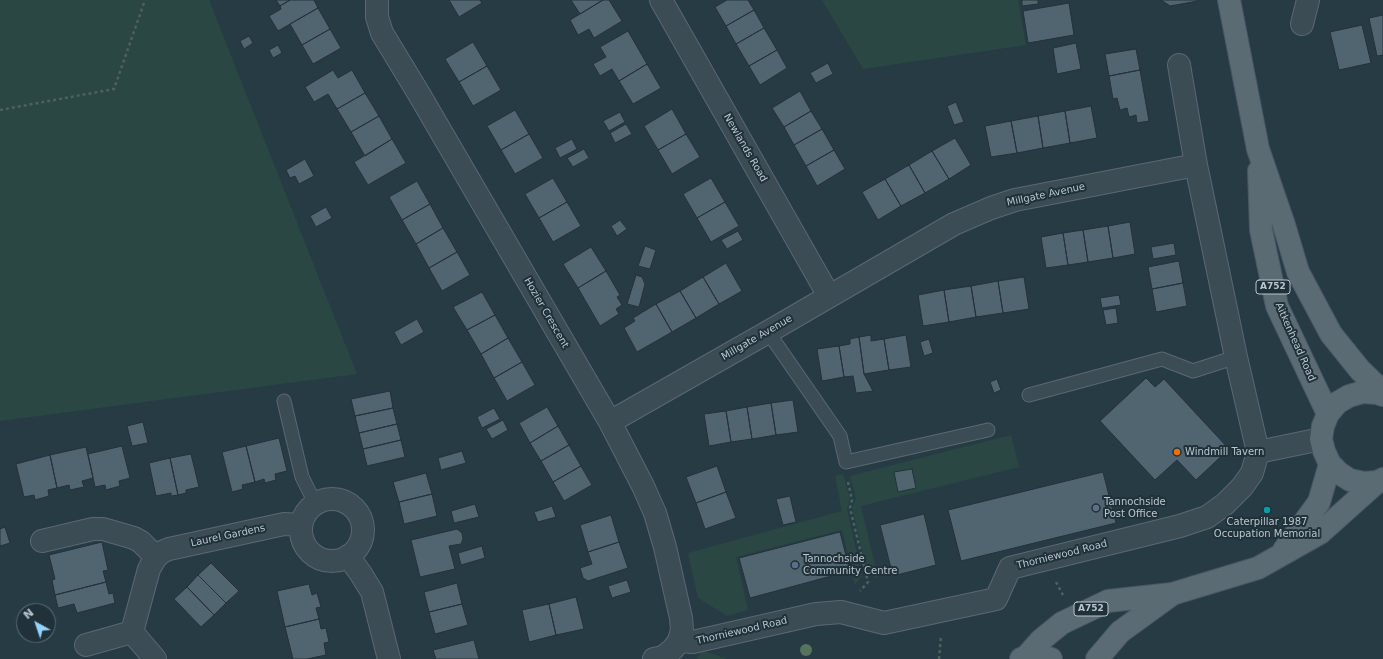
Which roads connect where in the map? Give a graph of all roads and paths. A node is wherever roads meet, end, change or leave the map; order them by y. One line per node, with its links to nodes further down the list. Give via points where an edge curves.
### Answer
1 (145, 0): 8 (path, via 114,89)
2 (377, 0): 19 (street, Hozier Crescent, via 377,17 382,33)
3 (661, 0): 11 (street, Newlands Road)
4 (1229, 0): 9 (main road, Aitkenhead Road / A752)
5 (1308, 0): 6 (street)
6 (1302, 24)
7 (1179, 65): 10 (street)
8 (0, 110)
9 (1258, 150): 14 (main road, Aitkenhead Road / A752, via 1298,272 1331,334 1360,370); 18 (main road, Aitkenhead Road / A752, via 1261,230 1277,306)
10 (1196, 166): 11 (street, Millgate Avenue, via 1015,200 991,208 954,224); 13 (street)
11 (829, 296): 12 (street, Millgate Avenue)
12 (768, 332): 19 (street, Millgate Avenue); 23 (lane, via 840,436)
13 (1236, 357): 15 (lane, via 1193,371 1162,359); 22 (street)
14 (1383, 392)
15 (1029, 395)
16 (1383, 395): 18 (main road, via 1363,392 1349,396 1337,403)
17 (284, 402): 26 (lane, via 302,477)
18 (1328, 414): 21 (main road)
19 (610, 422): 35 (street, Hozier Crescent, via 655,513 681,618 682,630)
20 (988, 430): 23 (lane)
21 (1321, 439): 22 (street); 24 (main road)
22 (1258, 452): 33 (street, Thorniewood Road, via 1252,472 1242,487 1207,517 1010,568 996,599 884,623)
23 (846, 462): 33 (path, via 852,500 850,508 868,582)
24 (1330, 464): 25 (main road, via 1350,480 1364,483); 29 (main road, A752, via 1319,502)
25 (1380, 480): 29 (main road, via 1320,533)
26 (315, 504): 27 (street, via 307,511); 30 (street, via 325,499 346,502 360,518 361,539)
27 (301, 525): 30 (street, via 302,539 313,554 330,561); 31 (street, Laurel Gardens, via 284,524 169,549)
28 (42, 541): 31 (street, via 104,529 134,538)
29 (1281, 554): 32 (main road, A752, via 1258,568)
30 (348, 556): 39 (street, via 372,592)
31 (156, 557): 34 (street, via 149,569)
32 (1172, 594): 37 (main road, A752, via 1108,601 1062,622); 42 (main road, A752, via 1120,632)
33 (841, 612): 35 (street, Thorniewood Road, via 816,614 693,642)
34 (132, 632): 36 (street); 38 (street)
35 (679, 641): 40 (street, via 663,657)
36 (86, 645)
37 (1024, 658): 41 (main road, via 1042,656)
38 (155, 659)
39 (390, 659)
40 (654, 659)
41 (1051, 659)
42 (1097, 659)

